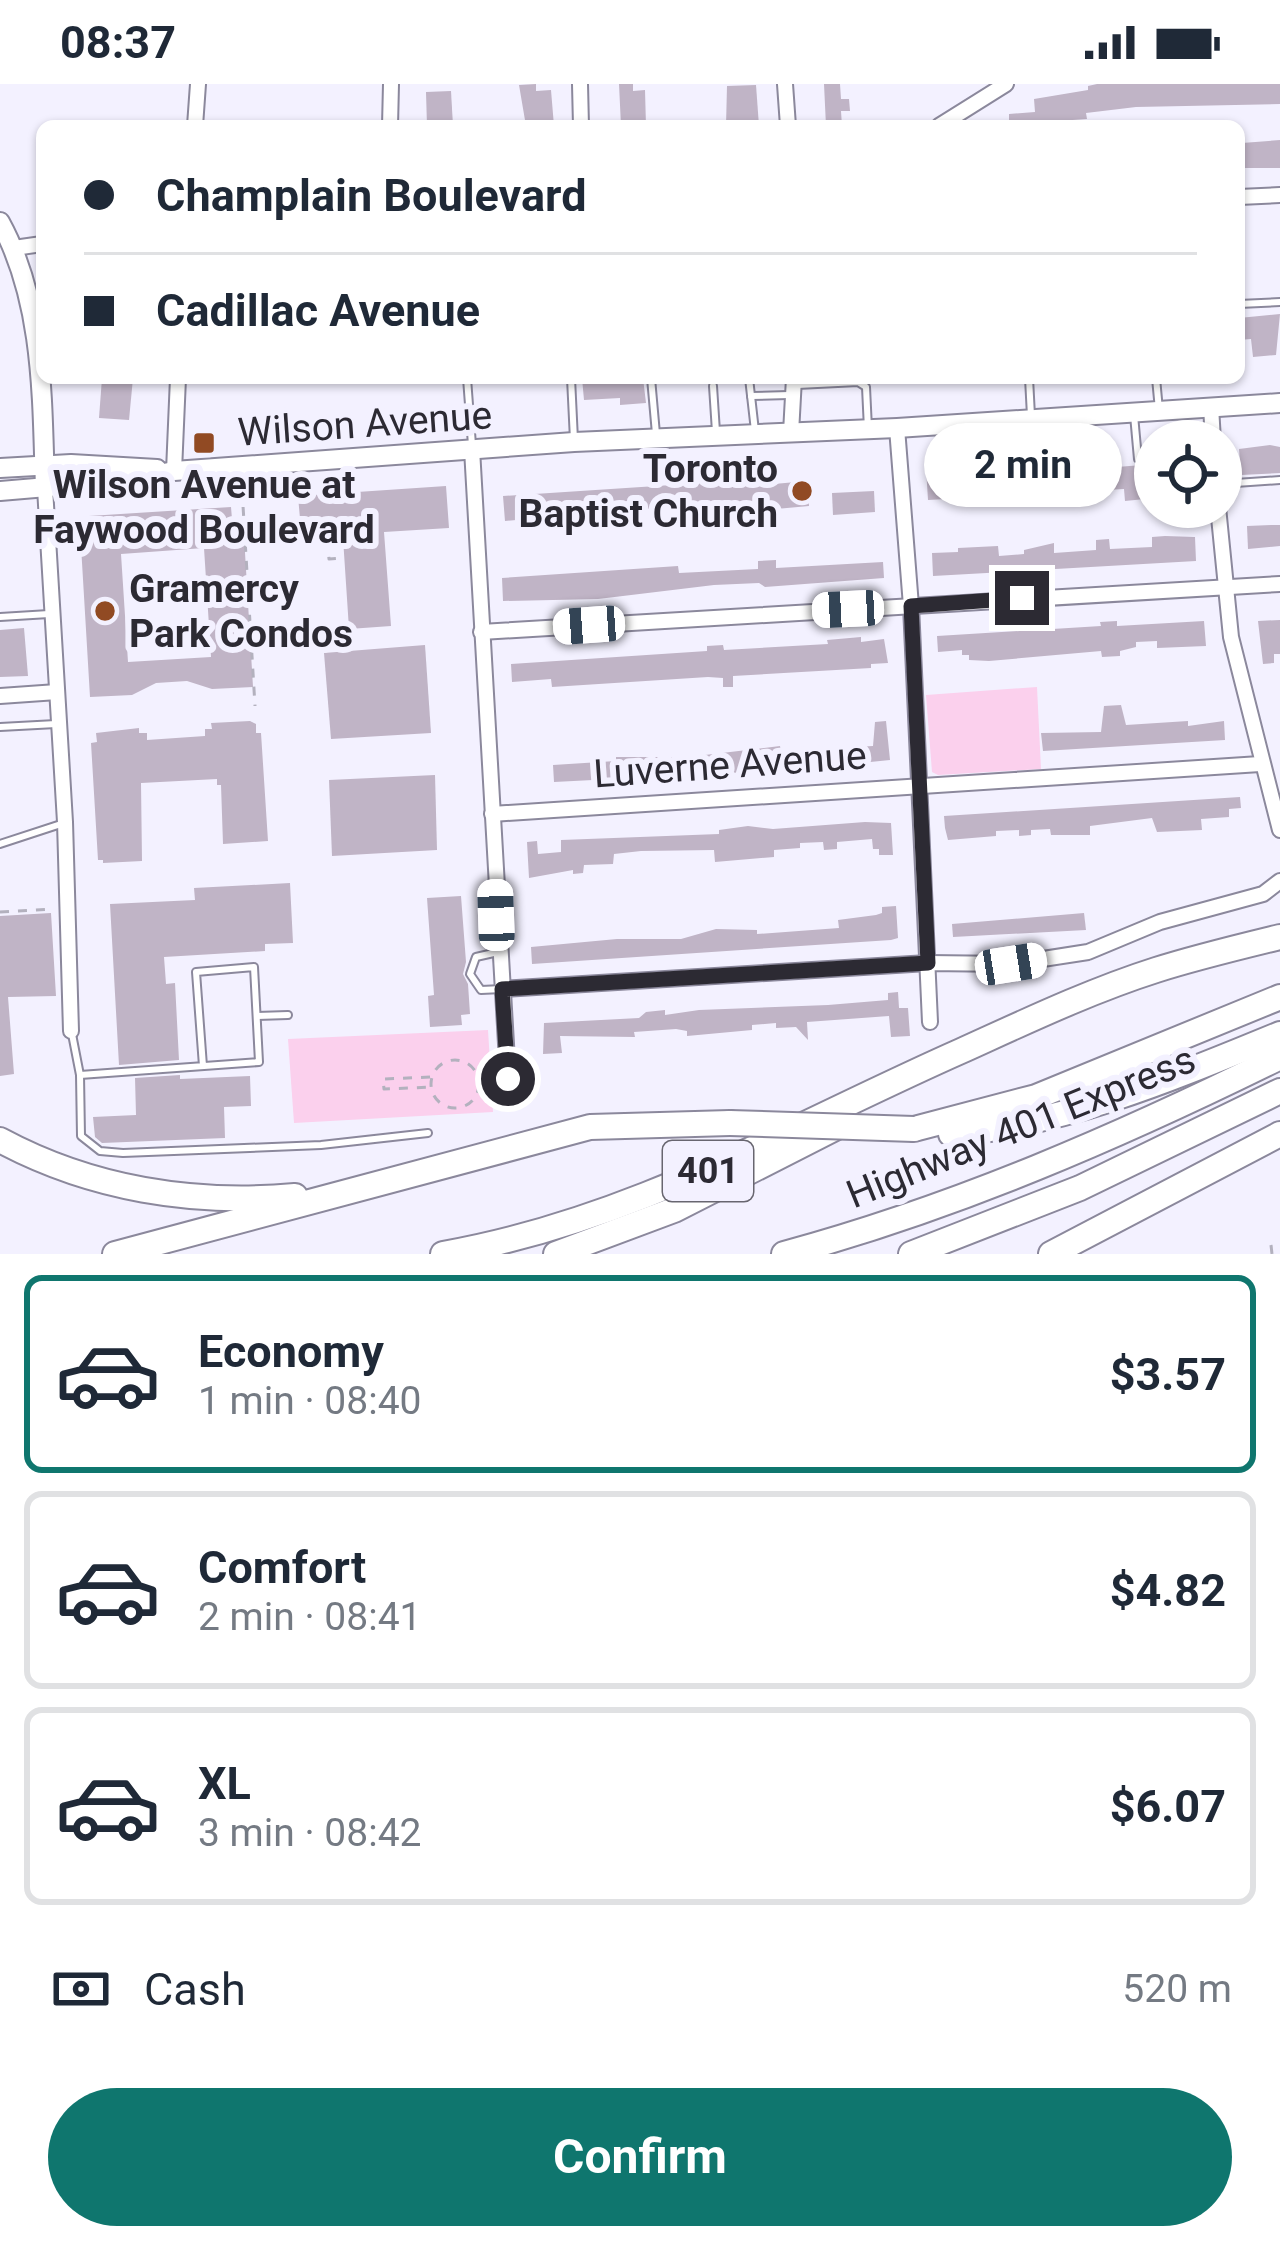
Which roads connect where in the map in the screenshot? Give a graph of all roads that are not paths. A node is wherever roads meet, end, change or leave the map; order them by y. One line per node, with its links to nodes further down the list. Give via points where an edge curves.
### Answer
1 (197, 84): 6 (street)
2 (391, 84): 7 (street)
3 (580, 84): 8 (street)
4 (785, 84): 9 (street)
5 (1006, 84): 10 (street)
6 (195, 120)
7 (390, 120)
8 (581, 120)
9 (788, 120)
10 (949, 120)
11 (1280, 195): 12 (street)
12 (1245, 197)
13 (0, 222): 15 (main road)
14 (36, 245): 15 (street)
15 (14, 248): 18 (main road, via 31,304)
16 (1280, 302): 17 (lane)
17 (1245, 304)
18 (36, 366)
19 (37, 384): 47 (main road)
20 (178, 384): 49 (street)
21 (467, 384): 46 (lane)
22 (571, 384): 45 (lane)
23 (652, 384): 44 (lane)
24 (749, 384): 31 (lane)
25 (826, 384): 30 (lane)
26 (861, 384): 40 (lane)
27 (1029, 384): 36 (lane)
28 (1157, 384): 34 (lane)
29 (713, 386): 43 (lane)
30 (793, 386): 31 (lane); 41 (street)
31 (751, 396): 42 (lane)
32 (1280, 403): 33 (main road, Wilson Avenue)
33 (1210, 406): 34 (main road, Wilson Avenue); 38 (street)
34 (1159, 410): 35 (main road, Wilson Avenue)
35 (1134, 411): 36 (main road, Wilson Avenue); 37 (lane)
36 (1031, 418): 39 (main road, Wilson Avenue)
37 (1135, 420)
38 (1211, 420)
39 (897, 428): 40 (main road, Wilson Avenue); 57 (street)
40 (868, 429): 41 (main road, Wilson Avenue)
41 (791, 433): 42 (main road, Wilson Avenue)
42 (755, 434): 43 (main road, Wilson Avenue)
43 (716, 436): 44 (main road, Wilson Avenue)
44 (656, 438): 45 (main road, Wilson Avenue)
45 (574, 442): 46 (main road, Wilson Avenue)
46 (472, 449): 49 (main road, Wilson Avenue); 60 (street)
47 (44, 465): 48 (main road, Wilson Avenue); 49 (main road, Wilson Avenue); 52 (main road)
48 (0, 468)
49 (173, 471): 52 (main road, Wilson Avenue)
50 (1280, 480): 51 (lane)
51 (1242, 483)
52 (45, 488): 53 (main road, Wilson Avenue); 58 (street)
53 (0, 491)
54 (1220, 528): 56 (street)
55 (1280, 584): 56 (street)
56 (1224, 585): 57 (street); 65 (street)
57 (911, 606): 60 (street); 66 (street)
58 (52, 614): 59 (lane); 61 (street)
59 (0, 616)
60 (482, 632): 67 (street)
61 (57, 692): 62 (street); 63 (street)
62 (0, 697)
63 (59, 724): 64 (lane); 68 (street)
64 (0, 728)
65 (1261, 764): 66 (street, Luverne Avenue); 69 (street)
66 (921, 785): 67 (street, Luverne Avenue); 74 (street)
67 (492, 814): 73 (street)
68 (64, 822): 70 (lane); 80 (street)
69 (1280, 830)
70 (0, 844)
71 (1280, 880): 74 (street, via 1263,894 1088,952 1011,964)
72 (1280, 937): 82 (highway, 401, via 1153,970)
73 (498, 952): 75 (street); 75 (lane, via 476,957 470,974 481,990)
74 (928, 963): 75 (street); 79 (street)
75 (502, 989): 86 (street)
76 (1280, 997): 88 (highway, via 1036,1097)
77 (288, 1015): 78 (lane)
78 (257, 1016): 84 (lane, via 259,1062); 84 (lane, via 254,968 196,972)
79 (930, 1022)
80 (71, 1030): 85 (lane)
81 (1280, 1034): 88 (highway, via 1067,1114 945,1135)
82 (960, 1051): 95 (highway, 401, via 665,1191 587,1220); 96 (highway, via 777,1160)
83 (1280, 1057): 97 (highway, Highway 401 Express, via 1009,1179)
84 (203, 1066): 85 (lane)
85 (80, 1075): 89 (lane, via 81,1136 100,1151)
86 (508, 1079)
87 (1280, 1091): 98 (highway, Highway 401 Express, via 1080,1188)
88 (914, 1129): 93 (highway, bridge, via 590,1127)
89 (428, 1133)
90 (1280, 1134): 92 (highway)
91 (0, 1141): 93 (highway, via 64,1169 170,1195 275,1198)
92 (1208, 1171): 99 (highway); 100 (highway)
93 (363, 1188): 94 (highway)
94 (115, 1254)
95 (443, 1254)
96 (556, 1254)
97 (784, 1254)
98 (911, 1254)
99 (1051, 1254)
100 (1084, 1254)

